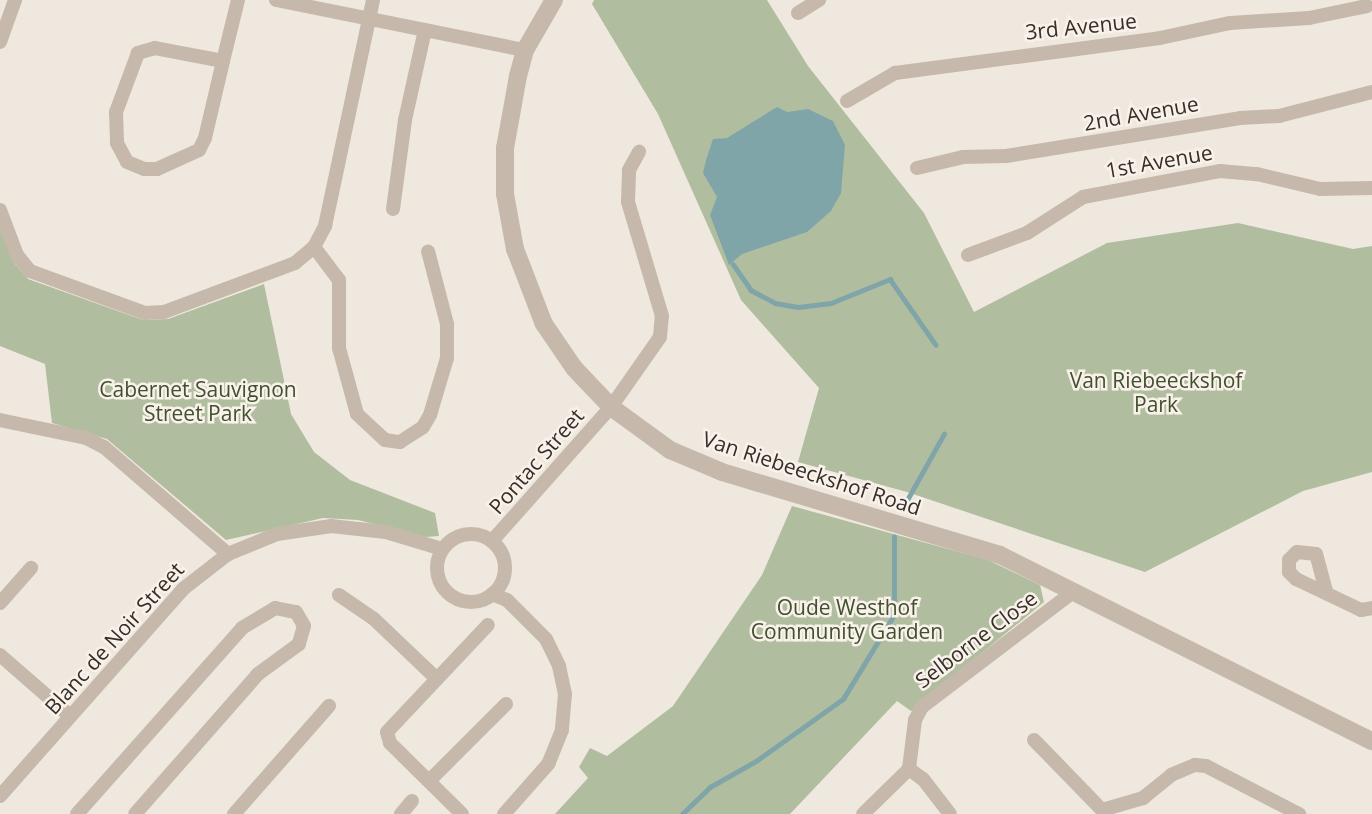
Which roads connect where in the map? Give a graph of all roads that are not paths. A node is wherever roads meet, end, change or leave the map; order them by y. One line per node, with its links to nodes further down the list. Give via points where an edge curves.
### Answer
1 (15, 0): 11 (street)
2 (238, 0): 13 (street)
3 (276, 0): 9 (street)
4 (373, 0): 9 (street)
5 (554, 0): 12 (street, Van Riebeeckshof Road)
6 (819, 0): 8 (street)
7 (1368, 7): 15 (street, 3rd Avenue, via 895,73)
8 (798, 13)
9 (369, 19): 10 (street); 21 (street, via 327,218)
10 (425, 30): 12 (street); 19 (street, via 405,120)
11 (0, 42)
12 (525, 50): 24 (street, Van Riebeeckshof Road, via 505,148 505,194 515,249 544,324 574,368)
13 (223, 61): 13 (street, via 200,150 157,169 127,162 117,143 116,112 138,53 155,48)
14 (1372, 92): 17 (street, 2nd Avenue, via 1279,116 1240,118 1006,156 963,157)
15 (847, 101)
16 (639, 152): 24 (street, Pontac Street, via 626,184 628,202 662,326 660,337)
17 (916, 168)
18 (1372, 188): 23 (street, 1st Avenue, via 1320,190 1239,171 1206,173 1083,197 1027,233)
19 (393, 209)
20 (0, 210): 21 (street, via 17,255 30,271 145,313 164,312 285,268)
21 (314, 247): 22 (street, via 339,280 339,348 357,414 385,440 400,442 412,437 430,415 447,358 447,324)
22 (428, 251)
23 (968, 255)
24 (611, 407): 26 (street, Pontac Street); 31 (street, Van Riebeeckshof Road, via 670,450 722,472 1000,555)
25 (0, 420): 28 (street, via 86,438 104,447)
26 (492, 541): 27 (street, via 469,534 453,538); 32 (street, via 505,568)
27 (442, 550): 28 (street, Blanc de Noir Street, via 386,532 331,526 277,534); 32 (street, via 437,574 444,590 468,602)
28 (228, 554): 41 (street, Blanc de Noir Street, via 183,589)
29 (31, 568): 34 (street)
30 (1326, 591): 35 (street, via 1361,610)
31 (1073, 592): 43 (street, Van Riebeeckshof Road); 44 (street, Selborne Close, via 922,707 915,720)
32 (492, 594): 53 (street, via 507,600 546,639 565,694 555,752 535,782)
33 (339, 595): 38 (street, via 374,619)
34 (0, 603)
35 (1372, 608)
36 (488, 625): 38 (street)
37 (0, 654): 41 (street)
38 (436, 678): 45 (street, via 387,732 390,743)
39 (506, 704): 45 (street)
40 (329, 706): 50 (street)
41 (70, 716): 46 (street, Blanc de Noir Street)
42 (1034, 740): 56 (street, via 1093,806 1111,811 1143,798 1171,775 1195,765 1206,766)
43 (1372, 741)
44 (909, 769): 54 (street); 55 (street, via 923,779)
45 (429, 781): 52 (street)
46 (0, 796)
47 (412, 801): 51 (street)
48 (77, 814): 49 (street, via 242,628 275,608 296,612 304,626 299,644 258,674)
49 (135, 814)
50 (234, 814)
51 (401, 814)
52 (462, 814)
53 (504, 814)
54 (863, 814)
55 (950, 814)
56 (1299, 814)

